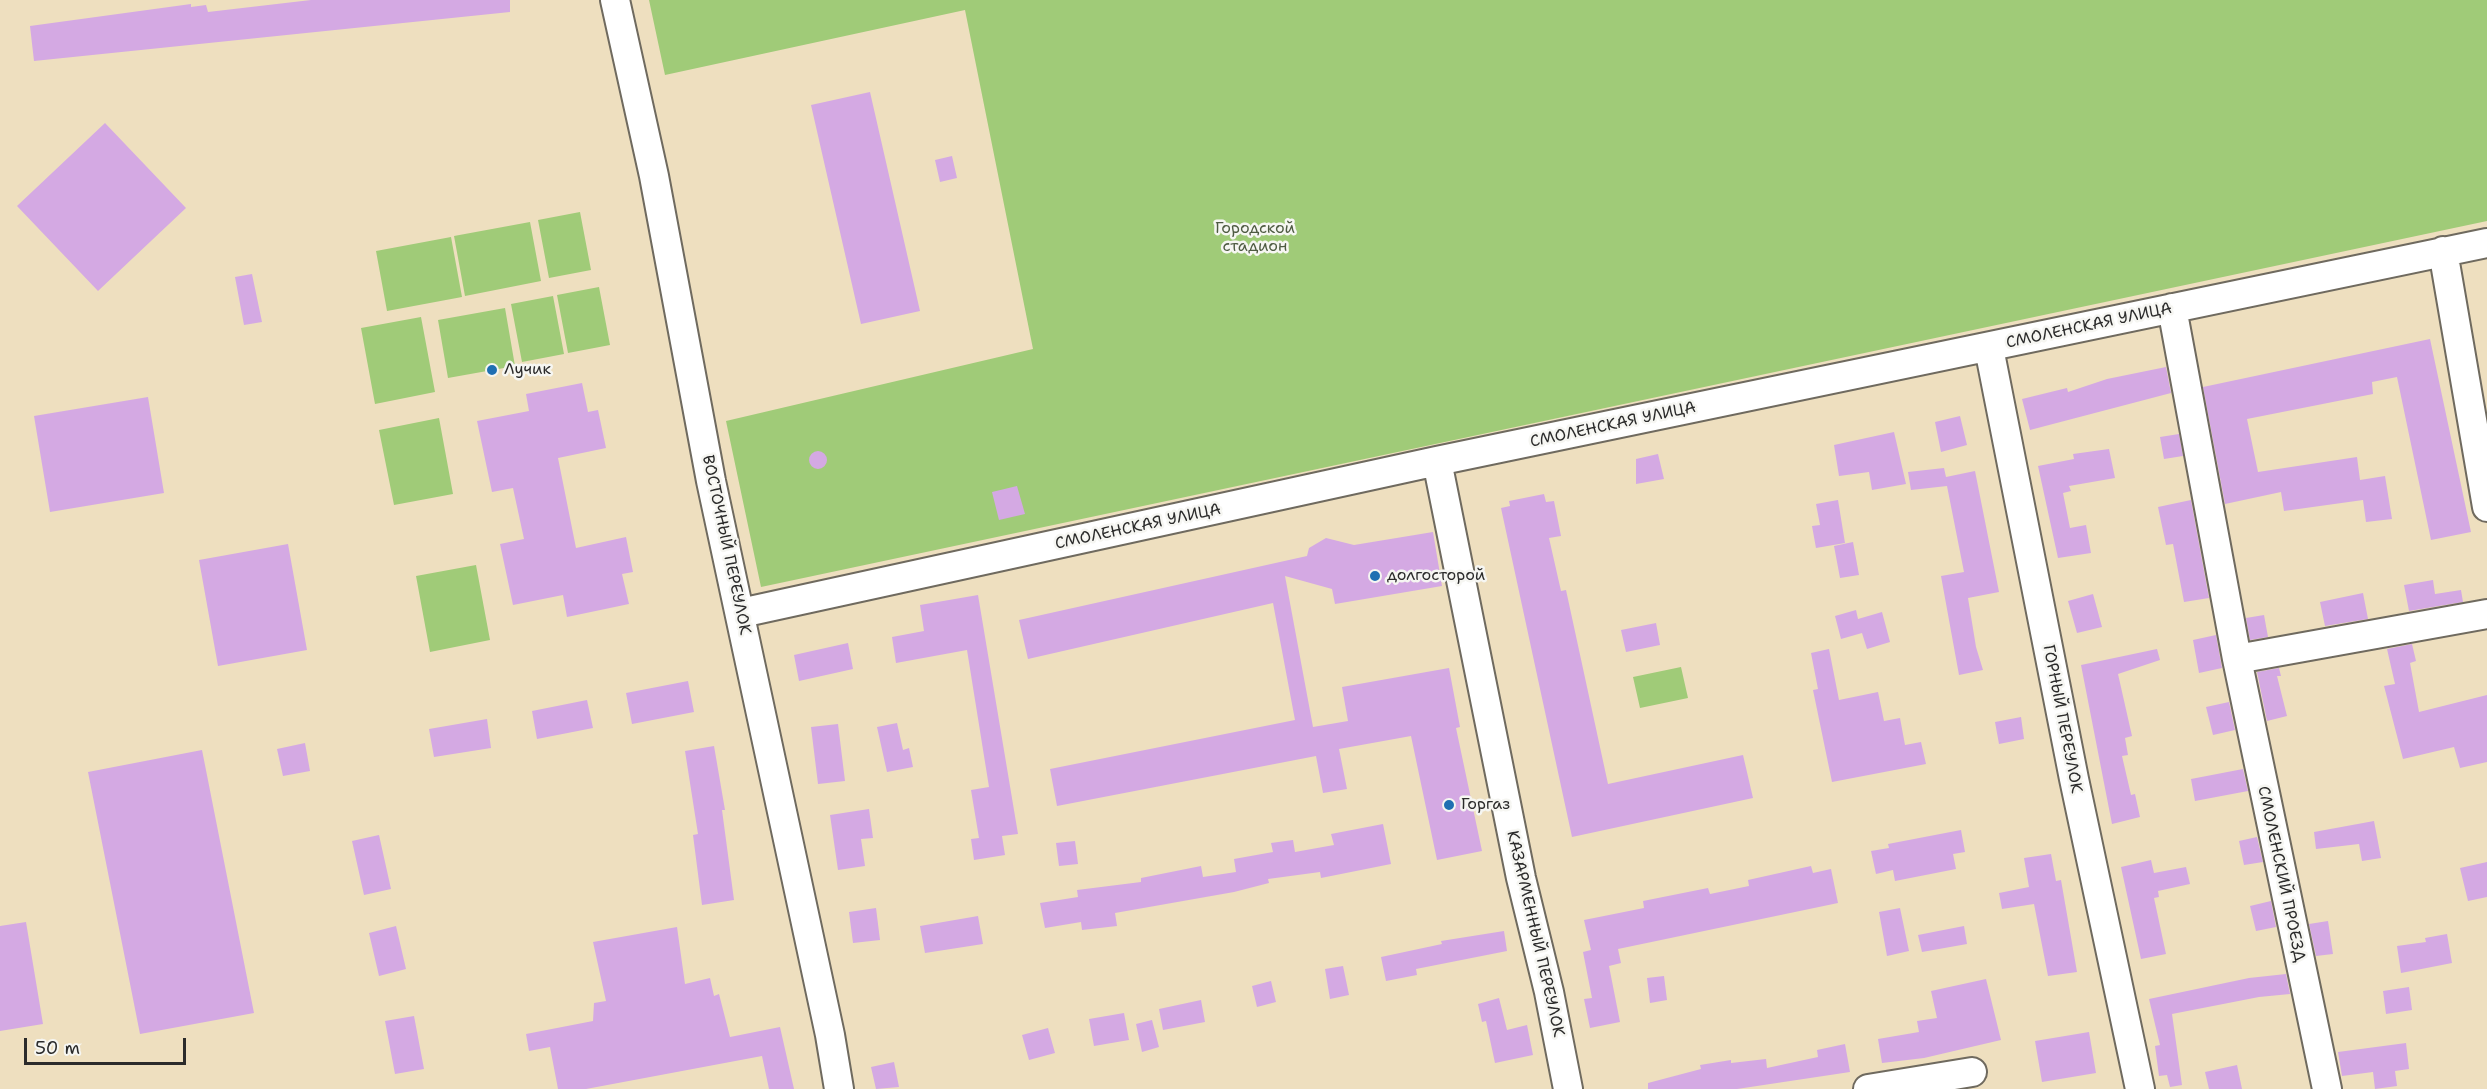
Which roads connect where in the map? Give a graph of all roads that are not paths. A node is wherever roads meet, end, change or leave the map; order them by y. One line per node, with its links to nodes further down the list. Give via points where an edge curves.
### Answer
1 (615, 0): 8 (street, ВОСТОЧНЫЙ ПЕРЕУЛОК)
2 (2487, 243): 3 (street, СМОЛЕНСКАЯ УЛИЦА)
3 (2443, 251): 4 (street, СМОЛЕНСКАЯ УЛИЦА); 7 (street)
4 (2172, 308): 5 (street, СМОЛЕНСКАЯ УЛИЦА); 10 (street, СМОЛЕНСКИЙ ПРОЕЗД)
5 (1989, 348): 6 (street, СМОЛЕНСКАЯ УЛИЦА); 15 (street, ГОРНЫЙ ПЕРЕУЛОК)
6 (1437, 461): 8 (street, СМОЛЕНСКАЯ УЛИЦА); 13 (street, КАЗАРМЕННЫЙ ПЕРЕУЛОК)
7 (2487, 507)
8 (741, 614): 12 (street, ВОСТОЧНЫЙ ПЕРЕУЛОК)
9 (2487, 614): 10 (street)
10 (2237, 659): 16 (street, СМОЛЕНСКИЙ ПРОЕЗД)
11 (1972, 1072): 14 (street)
12 (839, 1089)
13 (1568, 1089)
14 (1868, 1089)
15 (2140, 1089)
16 (2327, 1089)

